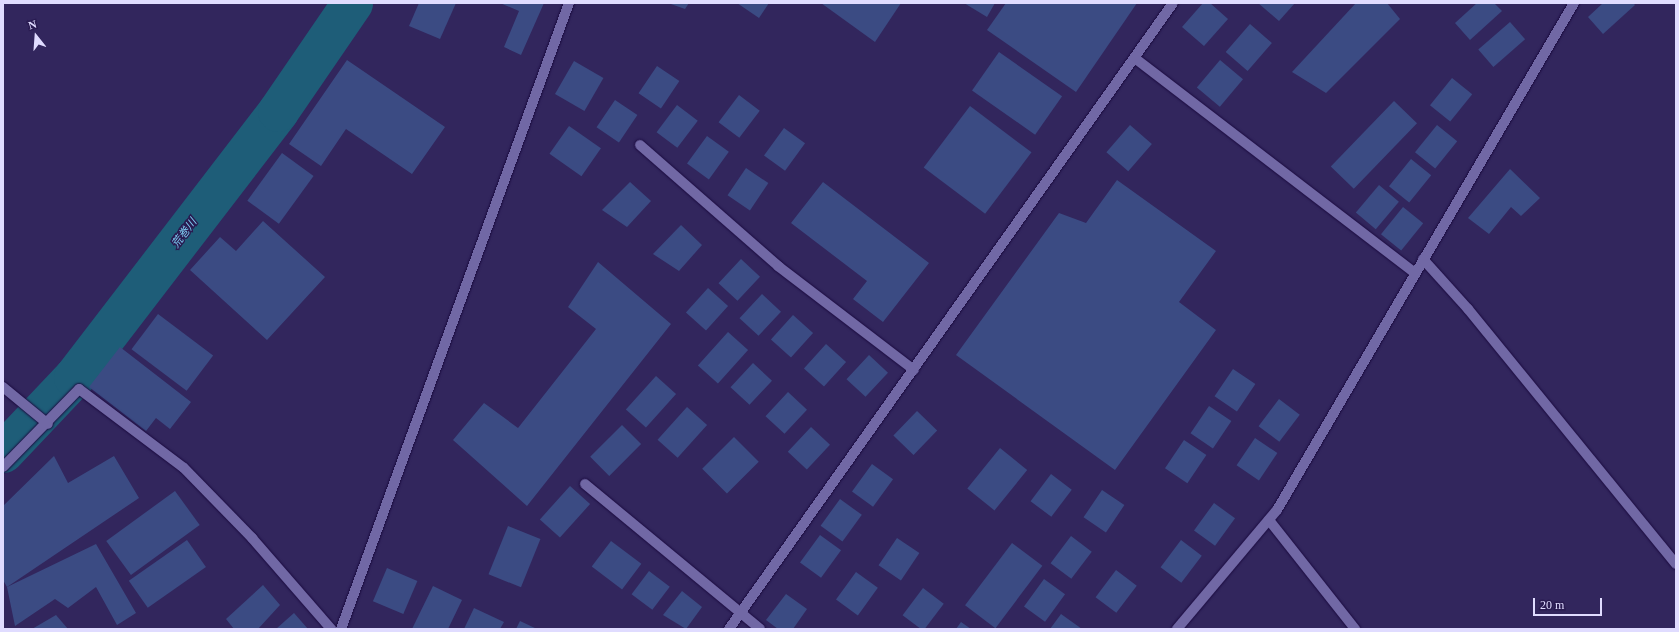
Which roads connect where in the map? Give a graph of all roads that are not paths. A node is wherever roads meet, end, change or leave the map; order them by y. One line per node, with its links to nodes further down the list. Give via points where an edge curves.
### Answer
1 (569, 3): 17 (street)
2 (1173, 3): 4 (street)
3 (1574, 3): 6 (street)
4 (1136, 59): 7 (street); 8 (street)
5 (640, 145): 8 (street, via 778,266)
6 (1423, 260): 7 (street); 14 (street, via 1468,309)
7 (1415, 274): 13 (street)
8 (914, 370): 15 (street)
9 (3, 387): 10 (street)
10 (48, 424): 11 (street); 16 (street, via 79,389 184,468 252,538)
11 (3, 467)
12 (585, 484): 15 (street)
13 (1268, 520): 20 (street); 21 (street)
14 (1676, 564)
15 (738, 611): 18 (street); 19 (street)
16 (331, 629)
17 (341, 629)
18 (729, 629)
19 (760, 629)
20 (1177, 629)
21 (1355, 629)

